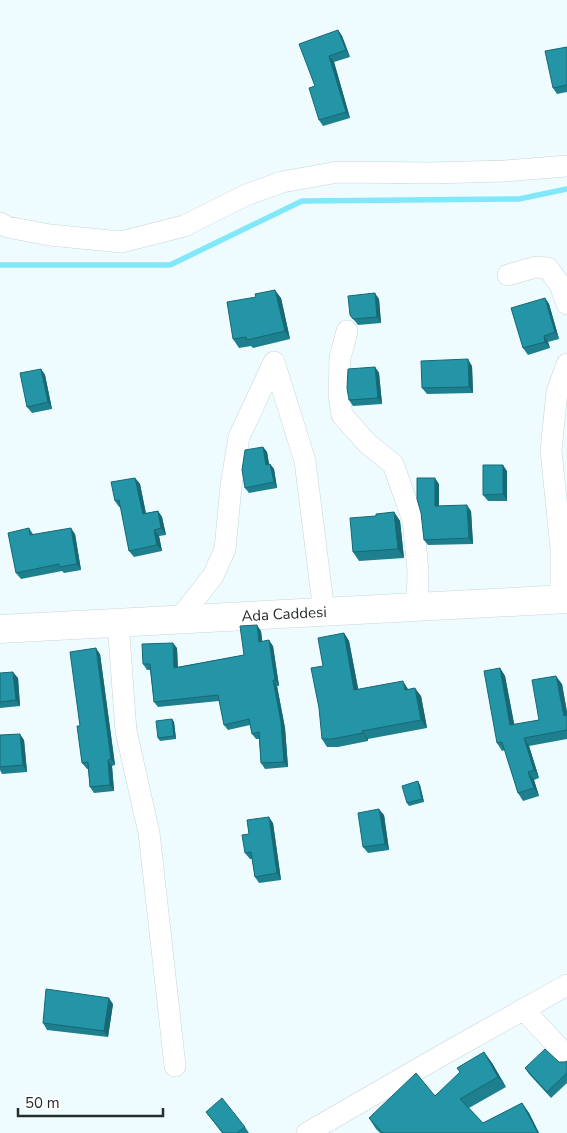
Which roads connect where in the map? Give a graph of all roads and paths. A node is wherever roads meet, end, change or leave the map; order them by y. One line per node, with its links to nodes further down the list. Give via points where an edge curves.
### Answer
1 (567, 166): 2 (street, via 431,173 338,172 282,182 246,195 184,226 121,242 50,236 7,227)
2 (0, 222)
3 (508, 275): 4 (street, via 536,267 548,268 560,285)
4 (567, 304)
5 (347, 331): 8 (street, via 340,358 342,415 368,444 393,464 413,520 418,570)
6 (567, 364): 7 (street, via 557,392 551,450)
7 (564, 599): 8 (main road, Ada Caddesi)
8 (417, 607): 9 (main road, Ada Caddesi)
9 (324, 612): 10 (main road, Ada Caddesi); 10 (street, via 305,461 274,362 240,437 225,549 213,576)
10 (178, 619): 11 (main road, Ada Caddesi)
11 (118, 622): 12 (main road, Ada Caddesi); 16 (street, via 126,731 149,833)
12 (0, 629)
13 (567, 985): 14 (street)
14 (523, 1009): 15 (street); 17 (street)
15 (567, 1056)
16 (175, 1066)
17 (307, 1133)

